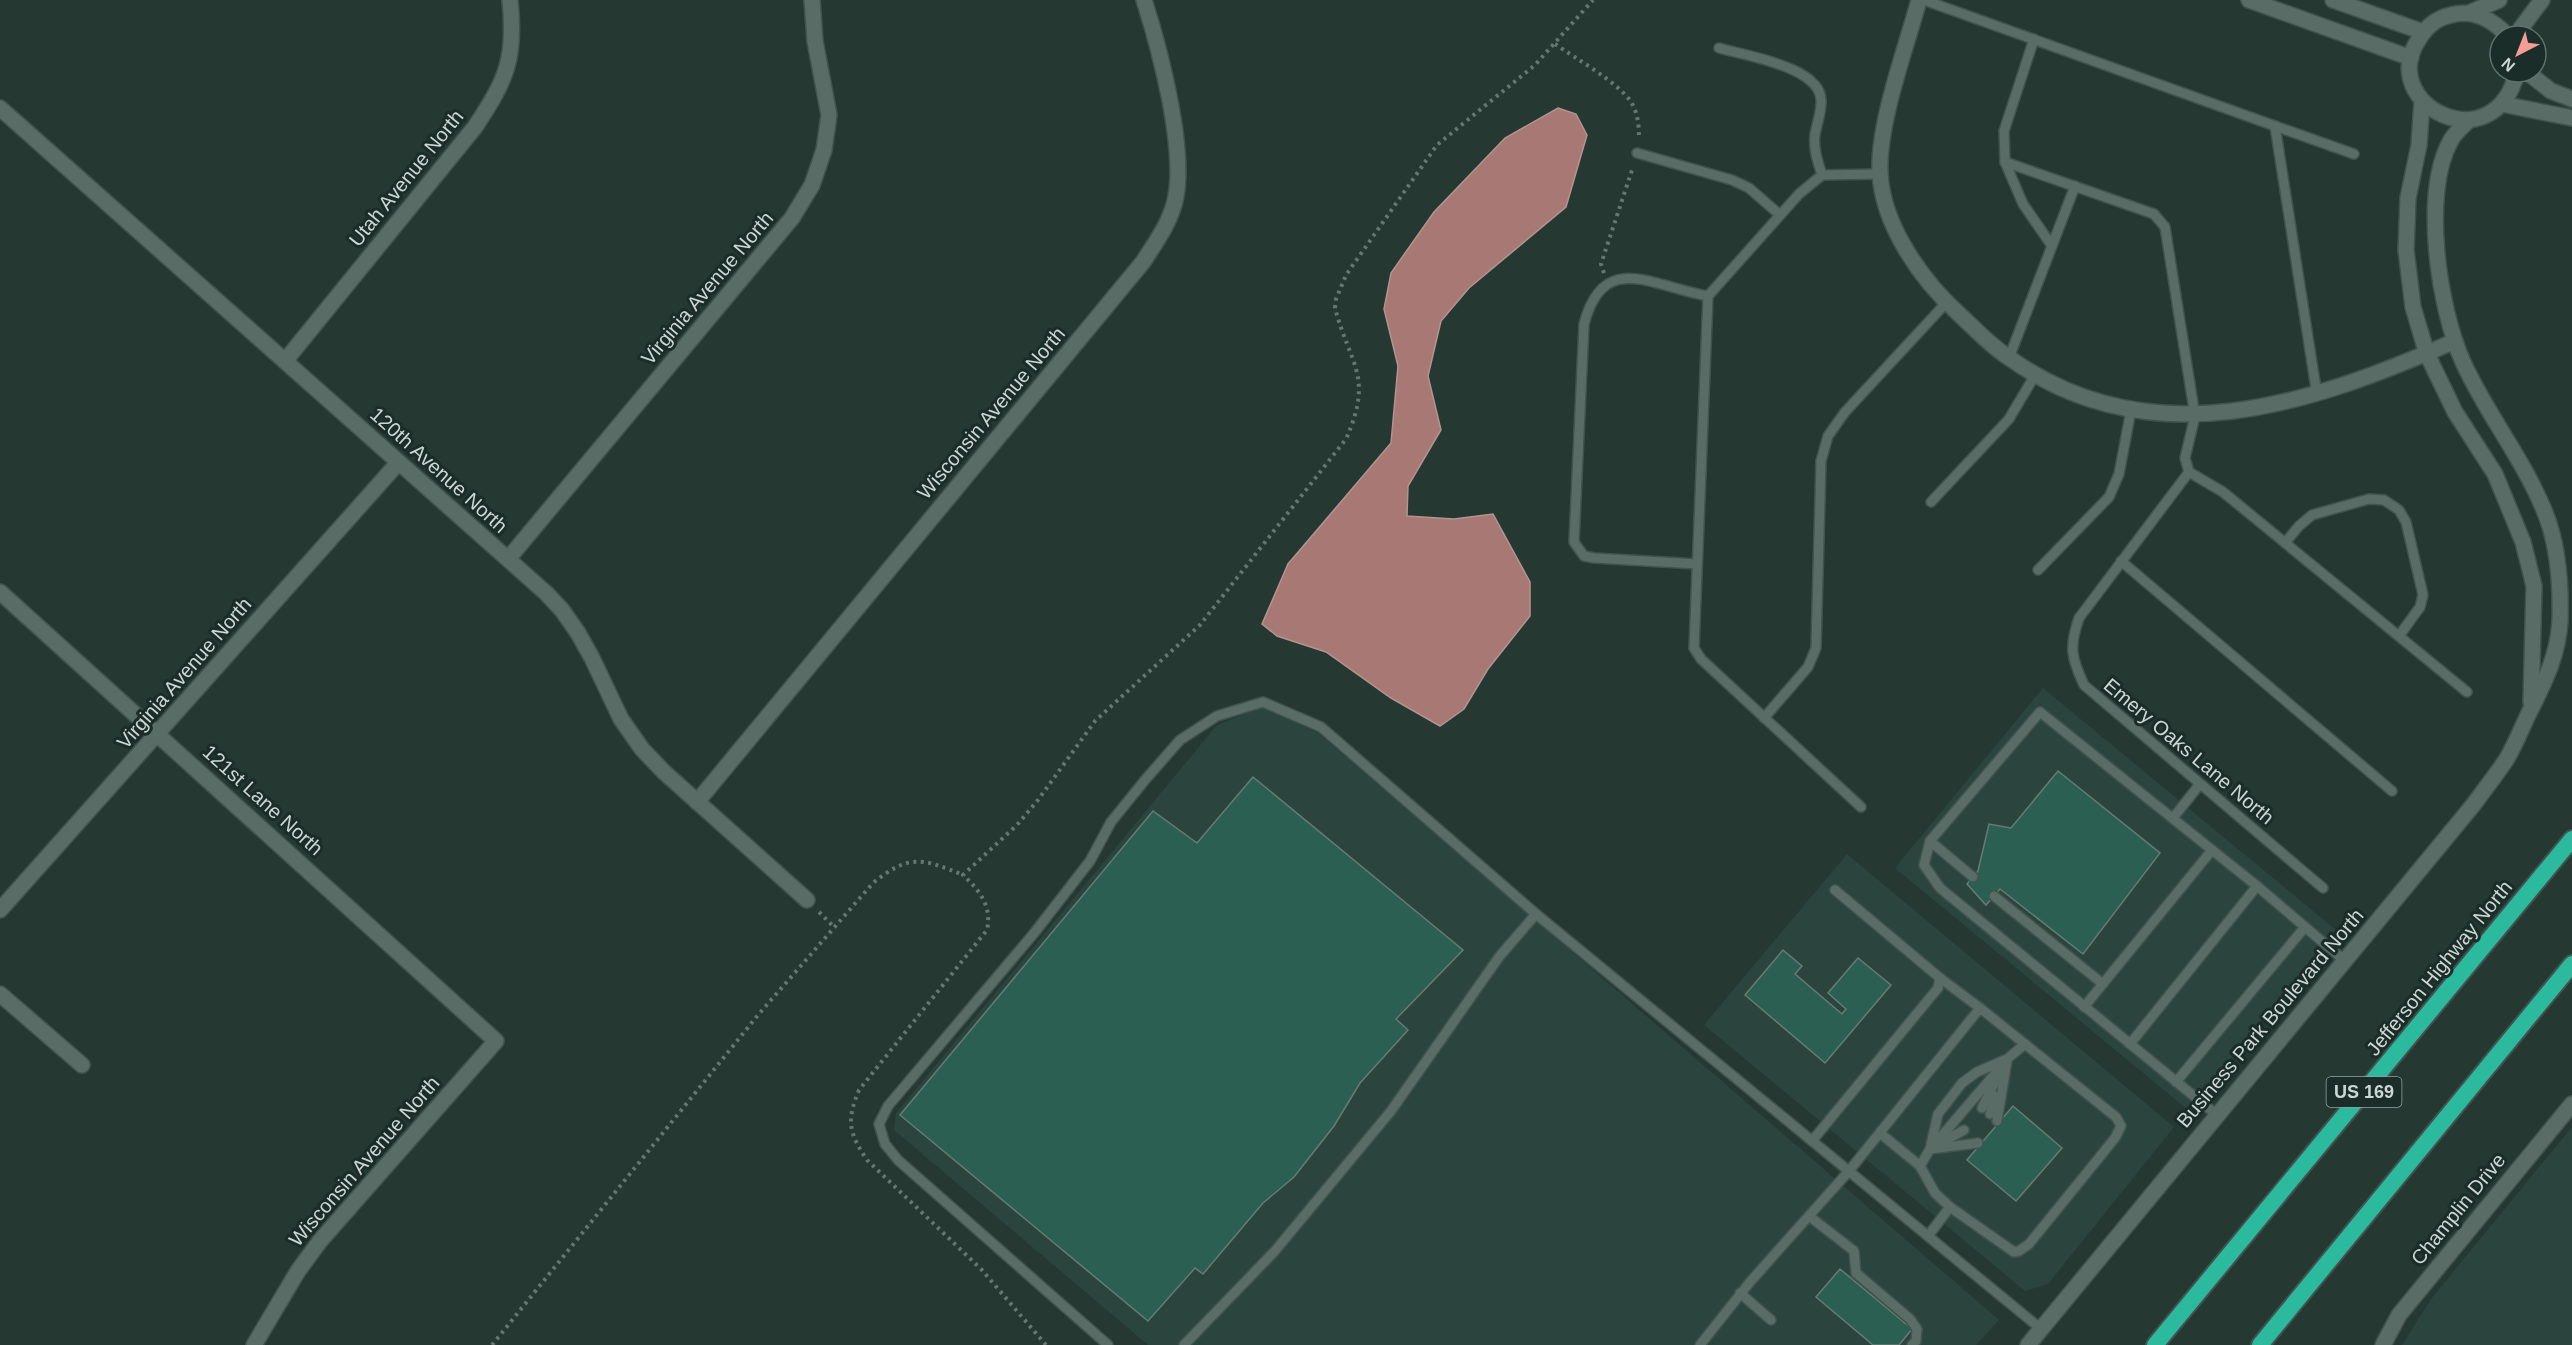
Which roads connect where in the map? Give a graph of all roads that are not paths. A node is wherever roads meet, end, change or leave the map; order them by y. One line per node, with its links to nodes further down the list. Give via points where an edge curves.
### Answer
1 (510, 0): 38 (street, Utah Avenue North, via 513,28 509,65 495,98 476,127)
2 (812, 0): 47 (street, Virginia Avenue North, via 829,115 824,150 812,185 792,218)
3 (1144, 0): 59 (street, Wisconsin Avenue North, via 1173,121 1177,158 1176,197 1163,231 1143,262)
4 (1921, 0): 13 (lane); 28 (street, via 1886,126)
5 (2249, 0): 15 (street)
6 (2333, 0): 12 (street)
7 (2499, 0): 9 (street)
8 (2542, 0): 11 (street)
9 (2469, 13): 10 (street); 12 (street, via 2452,14)
10 (2496, 24)
11 (2524, 24)
12 (2423, 32): 15 (street)
13 (2034, 39): 24 (lane); 27 (lane, via 2004,131)
14 (1719, 48): 29 (lane, via 1798,71 1816,84 1821,104 1815,144)
15 (2411, 58): 19 (street, via 2410,74)
16 (2514, 84): 20 (street)
17 (2542, 84): 18 (street)
18 (2572, 99)
19 (2422, 101): 23 (street, via 2443,116); 36 (street, Business Park Boulevard North, via 2419,145 2408,198 2406,250 2413,307)
20 (2502, 104): 22 (street); 23 (street, via 2487,115)
21 (0, 108): 38 (street, 120th Avenue North)
22 (2572, 118)
23 (2469, 120): 35 (street, Business Park Boulevard North, via 2451,139 2442,163 2435,214 2446,317)
24 (2275, 126): 26 (lane); 40 (lane)
25 (1637, 153): 31 (lane, via 1732,180 1749,188)
26 (2354, 154)
27 (2005, 162): 30 (lane); 32 (lane, via 2023,204)
28 (1880, 174): 29 (lane); 34 (street, via 1888,208 1905,249)
29 (1822, 175): 31 (lane)
30 (2075, 186): 32 (lane); 42 (lane, via 2154,214 2165,227)
31 (1780, 214): 33 (lane)
32 (2052, 246): 37 (lane)
33 (1708, 296): 49 (lane); 49 (lane, via 1636,278 1618,279 1597,291 1589,305 1584,324 1574,542 1584,555 1594,558)
34 (1946, 303): 37 (street); 55 (lane, via 1845,412 1828,436 1821,460 1816,648 1808,667)
35 (2455, 341): 36 (street); 54 (street, Business Park Boulevard North, via 2483,402 2518,457 2544,511 2557,556 2560,622 2550,671)
36 (2427, 354): 40 (street); 54 (street, Business Park Boulevard North, via 2455,412 2495,474 2523,543 2534,586)
37 (2009, 358): 39 (street)
38 (285, 361): 43 (street, 120th Avenue North)
39 (2036, 375): 41 (street, via 2080,396); 45 (lane, via 2009,419)
40 (2317, 395): 42 (street)
41 (2131, 410): 42 (street); 50 (lane, via 2119,474 2109,496)
42 (2195, 416): 44 (lane, via 2185,458)
43 (398, 463): 47 (street, 120th Avenue North); 56 (street, Virginia Avenue North)
44 (2189, 472): 46 (lane, via 2223,492); 48 (lane, Emery Oaks Lane North)
45 (1931, 502)
46 (2285, 543): 52 (lane); 52 (lane, via 2312,515 2369,500 2384,500 2399,510 2406,522 2423,595 2420,607)
47 (508, 559): 59 (street, 120th Avenue North, via 562,610 592,658 626,727 642,749)
48 (2121, 561): 57 (lane, Emery Oaks Lane North, via 2079,618 2071,640 2073,662 2084,686); 58 (lane)
49 (1697, 564): 55 (lane, via 1694,648)
50 (2038, 570)
51 (0, 592): 56 (street, 121st Lane North)
52 (2399, 636): 53 (lane)
53 (2467, 692)
54 (2531, 708): 74 (street, Business Park Boulevard North, via 2507,759 2474,804)
55 (1764, 718): 60 (lane)
56 (159, 734): 71 (street, Virginia Avenue North); 81 (street, 121st Lane North)
57 (2200, 784): 61 (lane); 67 (lane, Emery Oaks Lane North)
58 (2392, 791)
59 (697, 802): 70 (street, 120th Avenue North)
60 (1860, 807)
61 (2173, 818): 63 (lane, via 2040,711); 64 (lane)
62 (2572, 839): 107 (highway, Jefferson Highway North / US 169)
63 (1930, 841): 65 (lane); 79 (lane, via 1924,864 1940,888)
64 (2212, 850): 66 (lane); 77 (lane)
65 (1973, 877)
66 (2257, 886): 73 (lane); 83 (lane)
67 (2323, 888)
68 (1835, 890): 76 (lane)
69 (1994, 896): 77 (lane)
70 (807, 900)
71 (0, 910)
72 (1536, 914): 91 (lane); 102 (lane, via 1321,727 1263,702 1217,716 1180,740 1111,822 1090,861 1035,932 888,1106 879,1124 885,1144 898,1160); 103 (lane, via 1498,957 1391,1111 1274,1251)
73 (2305, 927): 74 (lane); 86 (lane)
74 (2345, 961): 88 (street, Business Park Boulevard North)
75 (2572, 964): 108 (highway)
76 (1940, 978): 80 (lane); 91 (lane, via 1938,988)
77 (2103, 984): 79 (lane)
78 (0, 994): 85 (street)
79 (2084, 1007): 83 (lane)
80 (1980, 1008): 82 (lane); 89 (lane)
81 (496, 1041): 101 (street, Wisconsin Avenue North, via 320,1241)
82 (2025, 1044): 84 (lane); 95 (lane, via 2116,1117 2120,1131 2019,1251 2009,1250)
83 (2130, 1044): 86 (lane)
84 (2007, 1059): 84 (lane, via 1989,1114); 92 (lane); 92 (lane, via 1962,1083 1938,1114)
85 (82, 1065)
86 (2176, 1082): 88 (lane)
87 (2572, 1104): 109 (street, Champlin Drive, via 2399,1315)
88 (2217, 1115): 100 (street, Business Park Boulevard North)
89 (1880, 1133): 93 (lane); 94 (lane)
90 (1971, 1136): 92 (lane)
91 (1812, 1141): 94 (lane)
92 (1930, 1149): 93 (lane)
93 (1920, 1166): 95 (lane, via 1935,1193)
94 (1849, 1172): 96 (lane); 97 (lane)
95 (1950, 1207): 97 (lane)
96 (1809, 1216): 98 (lane); 105 (lane, via 1854,1251 1856,1273 1910,1319 1917,1329)
97 (1928, 1236): 100 (lane)
98 (1740, 1293): 99 (lane); 104 (lane)
99 (1772, 1320)
100 (2041, 1329): 106 (street, Business Park Boulevard North)
101 (254, 1345)
102 (1108, 1345)
103 (1184, 1345)
104 (1700, 1345)
105 (1912, 1345)
106 (2028, 1345)
107 (2155, 1345)
108 (2260, 1345)
109 (2383, 1345)

